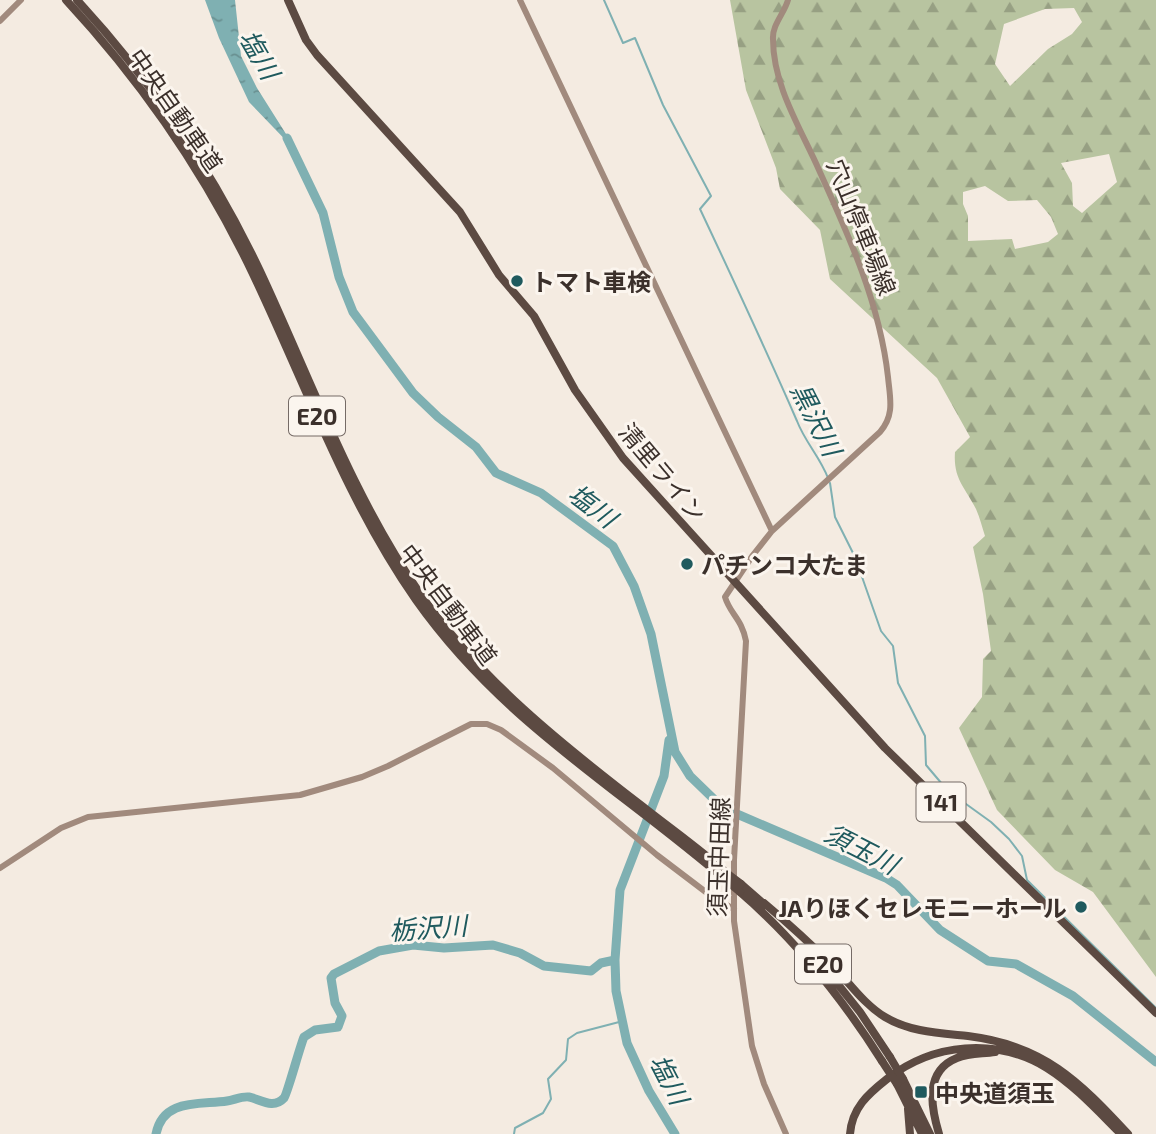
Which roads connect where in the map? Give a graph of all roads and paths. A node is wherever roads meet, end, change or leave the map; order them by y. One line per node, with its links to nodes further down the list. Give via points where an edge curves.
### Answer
1 (21, 0): 7 (street)
2 (66, 0): 10 (highway, 中央自動車道 / E20, via 150,101 220,209 368,520 415,599 475,674 548,741)
3 (76, 0): 10 (highway, 中央自動車道 / E20, via 141,77 208,176 259,270 346,461 421,594 453,638 502,691)
4 (288, 0): 9 (highway, 清里ライン / 141, via 317,55 460,212 499,275 534,316 575,390 623,458)
5 (520, 0): 8 (street)
6 (788, 0): 8 (street, 穴山停車場線, via 772,38 781,84 864,273 886,358 891,411 880,432)
7 (0, 21)
8 (772, 531): 9 (street, 穴山停車場線)
9 (735, 583): 14 (street, 須玉中田線, via 725,597 743,627 746,676); 15 (highway, 清里ライン / 141, via 885,748)
10 (616, 791): 12 (highway, 中央自動車道 / E20, bridge)
11 (0, 868): 14 (street, via 80,820 300,795 375,772 480,723 495,726 554,768 657,855)
12 (740, 888): 13 (highway, 中央自動車道 / E20); 18 (highway, 中央自動車道 / E20, via 823,976)
13 (764, 903): 16 (highway, via 884,1017 915,1029); 18 (highway, 中央自動車道 / E20, via 836,980)
14 (734, 909): 22 (street, 須玉中田線, via 752,1046)
15 (1156, 1013)
16 (989, 1040): 21 (highway, via 1054,1065 1077,1081); 23 (highway, via 944,1046 904,1060 856,1101 848,1116)
17 (1001, 1051): 21 (highway, via 1045,1067); 23 (highway, via 952,1049 906,1065 860,1104); 27 (highway, via 958,1057 943,1066 931,1093)
18 (886, 1059): 19 (highway, 中央自動車道 / E20, bridge)
19 (900, 1082): 20 (highway, 中央自動車道 / E20); 26 (highway, 中央自動車道 / E20)
20 (906, 1101): 24 (highway); 25 (highway, 中央自動車道 / E20)
21 (1104, 1112): 28 (highway); 29 (highway)
22 (786, 1134)
23 (848, 1134)
24 (910, 1134)
25 (922, 1134)
26 (930, 1134)
27 (939, 1134)
28 (1121, 1134)
29 (1128, 1134)

